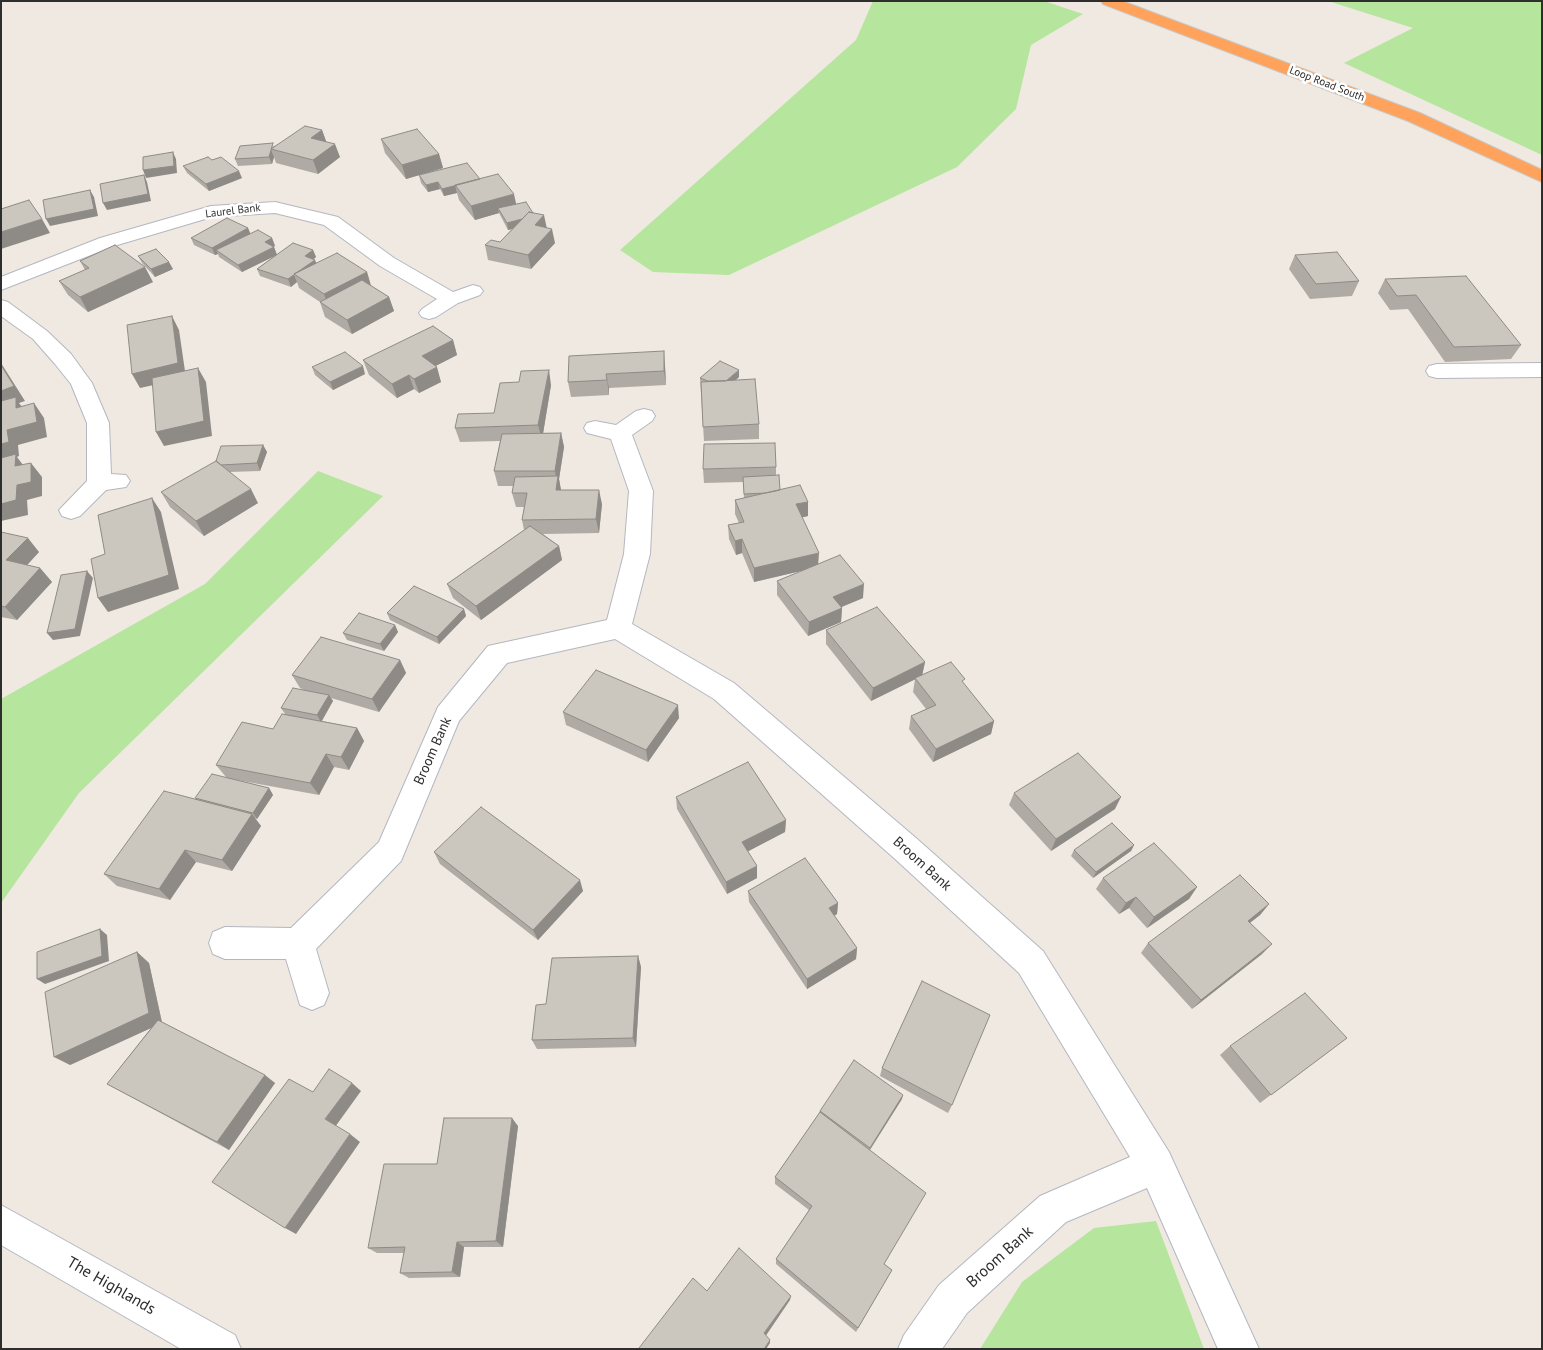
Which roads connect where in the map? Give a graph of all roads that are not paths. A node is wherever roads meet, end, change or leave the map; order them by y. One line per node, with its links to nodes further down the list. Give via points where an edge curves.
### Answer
1 (1108, 1): 2 (highway, Loop Road South, via 1414,117)
2 (1542, 177)
3 (1, 284): 5 (street, Laurel Bank, via 107,242 211,212 276,206 331,221 387,262)
4 (473, 291): 5 (street)
5 (451, 299): 7 (street)
6 (1, 306): 13 (street, via 40,335 63,359 81,383 98,423 108,482)
7 (429, 312)
8 (1542, 370): 9 (street)
9 (1437, 371)
10 (644, 416): 12 (street)
11 (595, 428): 12 (street)
12 (620, 433): 14 (street, via 641,491 637,554)
13 (71, 510)
14 (618, 628): 16 (street, Broom Bank, via 498,654 448,715 390,851); 18 (street, Broom Bank, via 724,692 1031,962)
15 (225, 943): 16 (street)
16 (298, 944): 17 (street)
17 (312, 993)
18 (1156, 1165): 21 (street, Broom Bank, via 1053,1209 953,1299); 22 (street, Broom Bank)
19 (1, 1224): 20 (street, The Highlands)
20 (221, 1349)
21 (918, 1349)
22 (1239, 1349)

